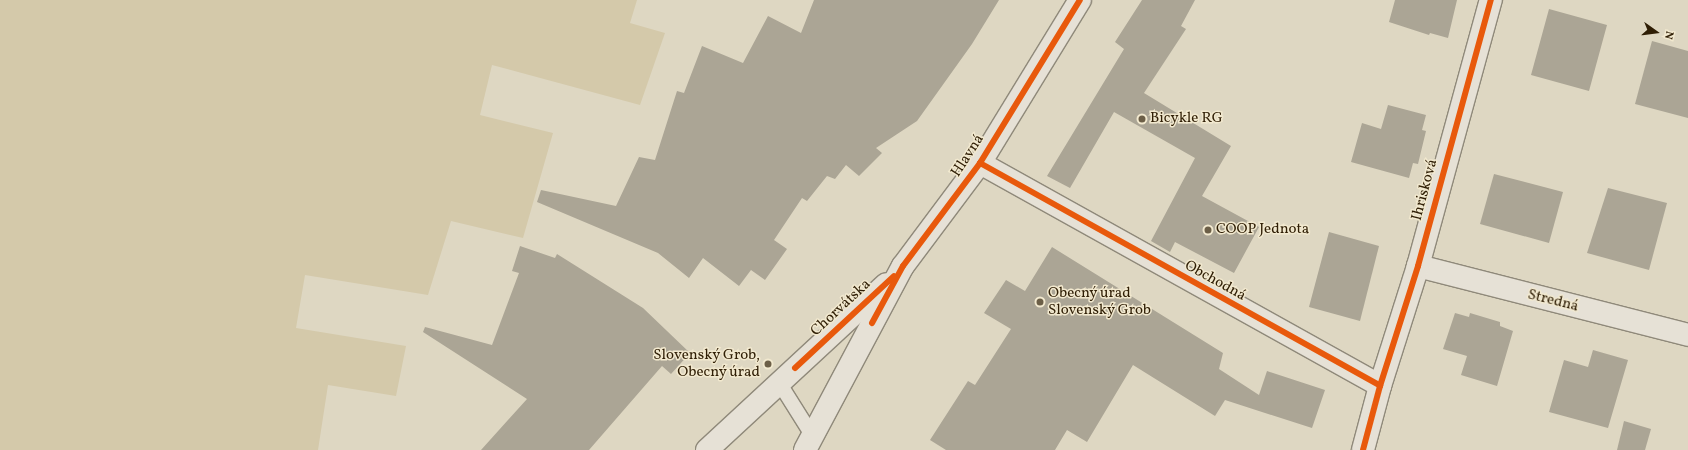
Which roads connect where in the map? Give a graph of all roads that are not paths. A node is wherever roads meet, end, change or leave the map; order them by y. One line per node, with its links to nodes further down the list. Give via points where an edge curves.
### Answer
1 (1080, 0): 3 (street, Hlavná)
2 (1491, 0): 5 (street, Ihrisková)
3 (980, 163): 4 (street, Hlavná); 8 (street, Obchodná)
4 (903, 266): 7 (street, Chorvátska); 9 (street, Hlavná)
5 (1418, 266): 6 (street, Stredná); 8 (street, Ihrisková)
6 (1688, 335)
7 (780, 384): 9 (lane); 10 (street, Chorvátska)
8 (1380, 386): 11 (street)
9 (808, 442)
10 (707, 450)
11 (1363, 450)

